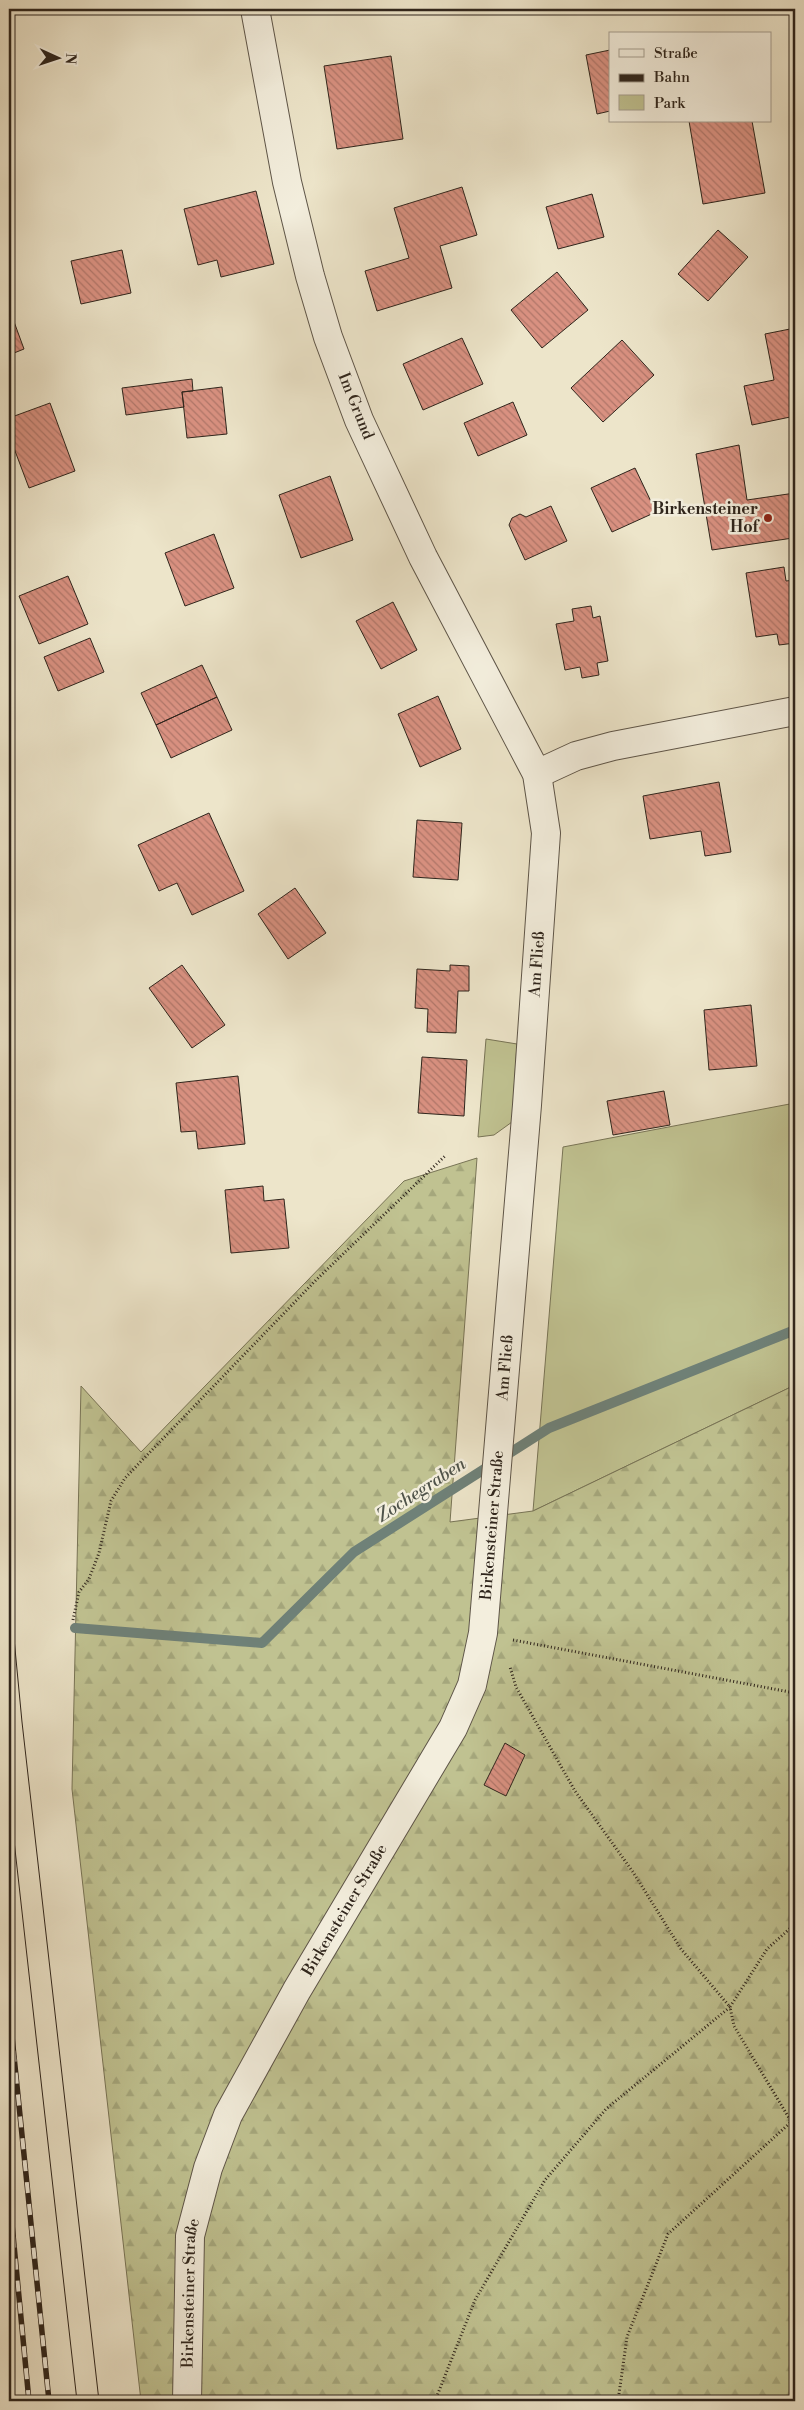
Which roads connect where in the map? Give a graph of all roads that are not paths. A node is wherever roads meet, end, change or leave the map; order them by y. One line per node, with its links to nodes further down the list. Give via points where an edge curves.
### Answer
1 (255, 9): 3 (street, Im Grund, via 288,182 310,276 359,420 423,557)
2 (795, 711): 3 (street, via 613,746 576,756)
3 (537, 774): 4 (street, Am Fließ, via 546,833 543,892)
4 (499, 1419): 5 (street, Birkensteiner Straße, via 493,1512 492,1635 452,1728 292,1998 228,2115 208,2168 190,2236)
5 (187, 2401)

